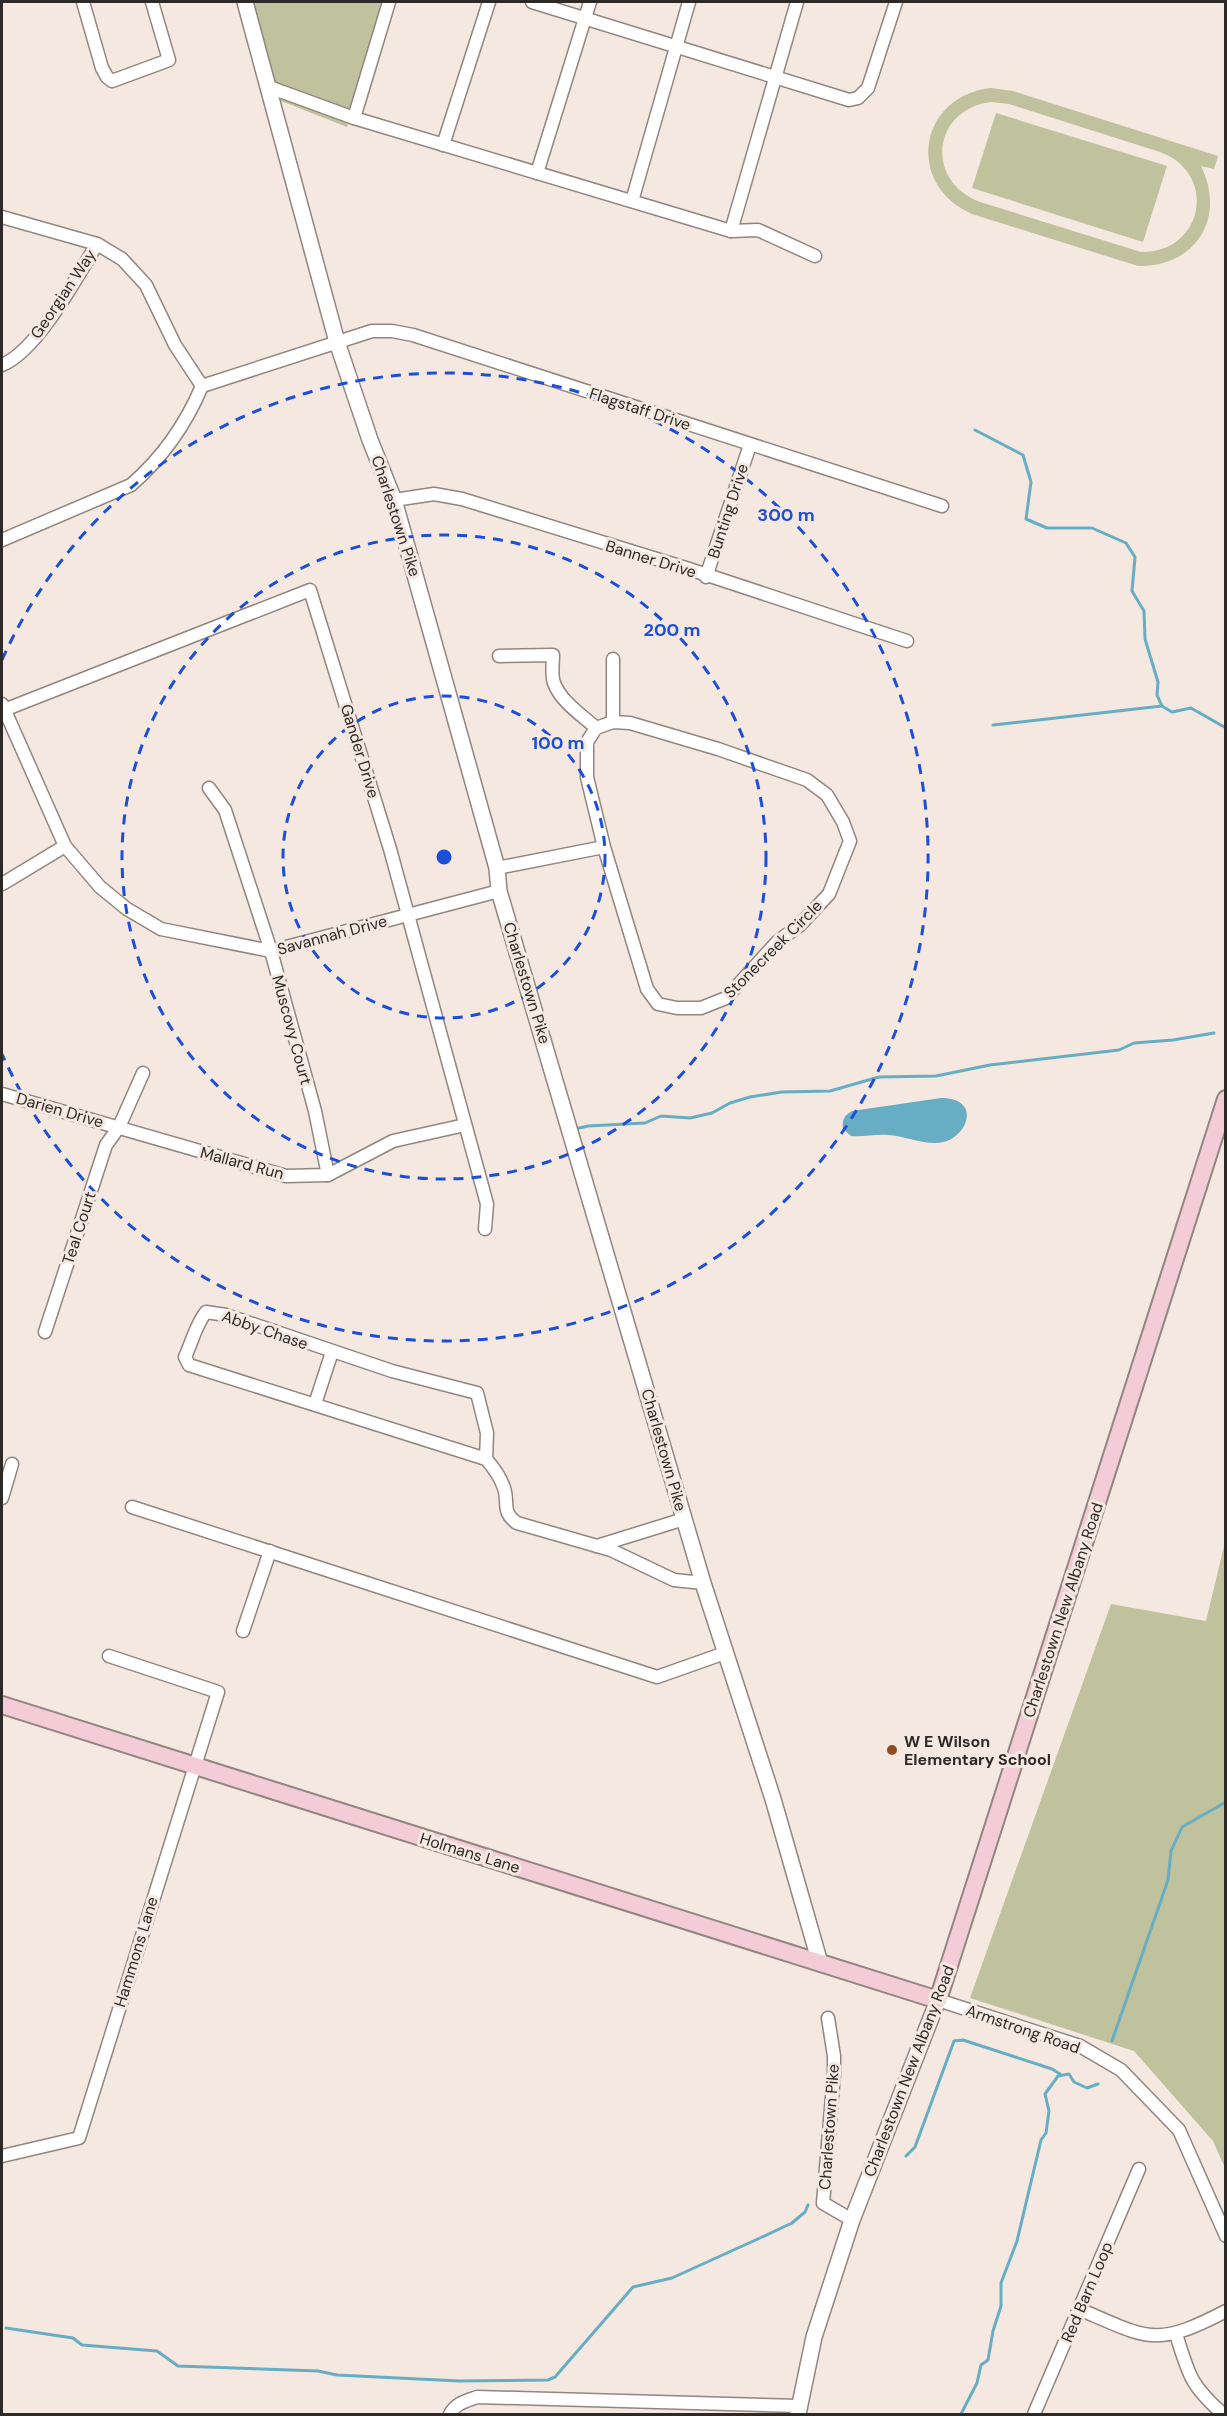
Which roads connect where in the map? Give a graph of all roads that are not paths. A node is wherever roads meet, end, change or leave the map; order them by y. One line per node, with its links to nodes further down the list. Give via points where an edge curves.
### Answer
1 (84, 2): 2 (street, via 102,68 112,81 168,60)
2 (152, 2)
3 (245, 2): 14 (street, Charlestown Pike)
4 (389, 2): 15 (street)
5 (489, 2): 16 (street)
6 (532, 2): 11 (street)
7 (590, 2): 11 (street)
8 (689, 2): 12 (street)
9 (797, 2): 13 (street)
10 (896, 2): 13 (street, via 868,88 858,98 849,100)
11 (585, 17): 12 (street); 17 (street)
12 (676, 46): 13 (street); 18 (street)
13 (775, 78): 20 (street)
14 (269, 87): 15 (street); 23 (street, Charlestown Pike)
15 (354, 118): 16 (street)
16 (442, 145): 17 (street)
17 (537, 173): 18 (street)
18 (632, 201): 20 (street)
19 (2, 217): 21 (street)
20 (731, 231): 22 (street, via 758,230)
21 (97, 244): 24 (street, Georgian Way, via 37,334 20,354); 25 (street, via 122,259 146,285 175,345)
22 (815, 256)
23 (337, 342): 25 (street, Flagstaff Drive); 26 (street, Flagstaff Drive, via 372,331 413,335); 27 (street, Charlestown Pike)
24 (2, 365)
25 (202, 386): 29 (street, via 183,427 131,485)
26 (750, 445): 28 (street, Flagstaff Drive); 30 (street, Bunting Drive)
27 (394, 500): 30 (street, Banner Drive, via 434,494 462,499); 40 (street, Charlestown Pike)
28 (942, 506)
29 (2, 540)
30 (706, 577): 31 (street, Banner Drive)
31 (907, 641)
32 (499, 657): 36 (street, via 553,655 553,681 558,690)
33 (613, 659): 35 (street)
34 (3, 706): 38 (street, Savannah Drive); 43 (street, Gander Drive, via 310,590)
35 (613, 722): 36 (street, Stonecreek Circle); 39 (street, Stonecreek Circle, via 630,723 718,749 807,780 827,795 850,841 828,894 726,998 701,1008 658,1004 648,989)
36 (596, 728): 39 (street, Stonecreek Circle, via 587,742 587,777)
37 (209, 788): 44 (street, Muscovy Court, via 225,810)
38 (65, 846): 41 (street); 44 (street, Savannah Drive, via 100,887 161,929)
39 (604, 847): 40 (street)
40 (498, 868): 42 (street, Charlestown Pike)
41 (2, 884)
42 (499, 891): 43 (street, Savannah Drive); 59 (street, Charlestown Pike)
43 (408, 915): 44 (street, Savannah Drive); 48 (street, Gander Drive)
44 (271, 951): 50 (street, Muscovy Court, via 315,1111)
45 (144, 1073): 49 (street, Teal Court)
46 (2, 1094): 49 (street, Darien Drive)
47 (1226, 1099): 69 (main road, Charlestown New Albany Road)
48 (465, 1125): 50 (street, Mallard Run, via 393,1141); 51 (street, Gander Drive, via 487,1204)
49 (119, 1127): 50 (street, Mallard Run, via 261,1171 286,1176); 52 (street, Teal Court, via 106,1145)
50 (328, 1175)
51 (485, 1229)
52 (45, 1332)
53 (332, 1352): 54 (street); 54 (street, Abby Chase, via 226,1315 206,1312 185,1357 189,1365); 55 (street, Abby Chase, via 477,1393 486,1425)
54 (315, 1404): 55 (street, Abby Chase)
55 (486, 1459): 60 (street, via 505,1491 509,1517)
56 (12, 1464): 57 (street)
57 (2, 1498)
58 (132, 1507): 61 (street)
59 (684, 1519): 60 (street); 62 (street, Charlestown Pike)
60 (597, 1546): 62 (street, via 674,1580)
61 (270, 1551): 63 (street); 64 (street, via 657,1677)
62 (703, 1583): 64 (street, Charlestown Pike)
63 (243, 1631)
64 (725, 1653): 68 (street, Charlestown Pike)
65 (109, 1656): 67 (street, Hammons Lane, via 218,1692)
66 (2, 1705): 67 (main road, Holmans Lane)
67 (195, 1767): 68 (main road, Holmans Lane); 71 (street, Hammons Lane, via 79,2138)
68 (820, 1963): 69 (main road, Holmans Lane)
69 (938, 2000): 73 (street, Charlestown New Albany Road); 74 (street, Armstrong Road, via 1080,2046 1121,2070 1179,2130)
70 (828, 2018): 73 (street, Charlestown Pike, via 834,2074 823,2203)
71 (2, 2156)
72 (1139, 2169): 75 (street, Red Barn Loop)
73 (852, 2220): 78 (street, Charlestown New Albany Road, via 819,2321)
74 (1226, 2236)
75 (1079, 2309): 77 (street, via 1138,2334); 80 (street, Red Barn Loop)
76 (1226, 2311): 77 (street)
77 (1176, 2334): 81 (street, via 1189,2376)
78 (799, 2410): 79 (street, via 477,2397 453,2408)
79 (450, 2415)
80 (1034, 2415)
81 (1223, 2415)

